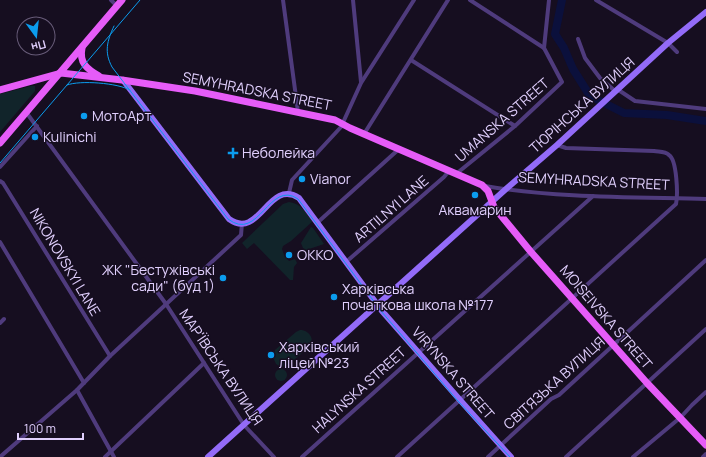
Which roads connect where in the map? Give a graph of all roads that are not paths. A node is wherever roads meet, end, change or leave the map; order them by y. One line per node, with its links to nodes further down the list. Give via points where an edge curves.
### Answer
1 (111, 0): 9 (street)
2 (283, 0): 27 (street)
3 (353, 0): 21 (street)
4 (414, 0): 21 (street)
5 (448, 0): 16 (street)
6 (470, 0): 14 (street)
7 (549, 0): 14 (street)
8 (596, 0): 12 (street)
9 (120, 3): 13 (main road)
10 (706, 12): 12 (main road, ТЮРІНСЬКА ВУЛИЦЯ)
11 (578, 39): 23 (street, via 585,58)
12 (668, 44): 15 (street); 23 (main road, ТЮРІНСЬКА ВУЛИЦЯ)
13 (82, 48): 17 (main road); 18 (main road, via 81,57 84,65)
14 (544, 48): 30 (street, UMANSKA STREET, via 562,82)
15 (677, 52)
16 (411, 60): 30 (street); 31 (street)
17 (61, 73): 18 (main road, SEMYHRADSKA STREET); 20 (main road); 24 (main road)
18 (100, 77): 19 (main road, SEMYHRADSKA STREET)
19 (123, 80): 27 (main road, SEMYHRADSKA STREET, via 195,91); 46 (main road, via 229,219)
20 (29, 82): 22 (main road); 24 (main road, via 39,84)
21 (361, 83): 28 (street)
22 (0, 90)
23 (614, 92): 25 (street, via 634,101); 33 (main road, ТЮРІНСЬКА ВУЛИЦЯ)
24 (39, 95): 26 (main road)
25 (706, 109)
26 (26, 112): 29 (street, МАР'ЇВСЬКА ВУЛИЦЯ); 32 (main road)
27 (298, 112): 28 (main road, SEMYHRADSKA STREET)
28 (343, 123): 31 (main road, SEMYHRADSKA STREET); 41 (street, via 292,180)
29 (37, 126): 35 (street); 53 (street, МАР'ЇВСЬКА ВУЛИЦЯ)
30 (515, 126): 37 (street, UMANSKA STREET)
31 (364, 134): 34 (main road, SEMYHRADSKA STREET)
32 (0, 143)
33 (557, 145): 40 (main road, ТЮРІНСЬКА ВУЛИЦЯ); 43 (street, via 566,148 666,153 674,162)
34 (399, 149): 36 (main road, SEMYHRADSKA STREET); 47 (street)
35 (0, 167)
36 (449, 171): 37 (main road, SEMYHRADSKA STREET); 51 (street, ARTILNYI LANE)
37 (456, 174): 39 (main road, SEMYHRADSKA STREET)
38 (0, 181): 60 (street, NIKONOVSKYI LANE)
39 (482, 185): 40 (street, SEMYHRADSKA STREET); 45 (main road, via 488,190)
40 (506, 189): 42 (street, SEMYHRADSKA STREET); 45 (main road, ТЮРІНСЬКА ВУЛИЦЯ)
41 (289, 193): 46 (main road, via 277,196 254,219); 47 (main road, VIRYNSKA STREET, via 299,198)
42 (593, 196): 43 (street, SEMYHRADSKA STREET); 49 (street, HALYNSKA STREET)
43 (677, 198): 44 (street, SEMYHRADSKA STREET); 52 (street, via 674,207)
44 (706, 199)
45 (492, 202): 49 (main road, MOISEIVSKA STREET); 54 (main road, ТЮРІНСЬКА ВУЛИЦЯ)
46 (242, 223): 53 (street, via 241,235)
47 (317, 223): 51 (main road, VIRYNSKA STREET)
48 (0, 242): 62 (street)
49 (531, 252): 52 (main road, MOISEIVSKA STREET); 59 (street, HALYNSKA STREET)
50 (706, 260): 58 (street, СВІТЯЗЬКА ВУЛИЦЯ)
51 (346, 262): 54 (main road, VIRYNSKA STREET)
52 (573, 297): 58 (main road, MOISEIVSKA STREET); 66 (street)
53 (166, 304): 60 (street); 61 (street, МАР'ЇВСЬКА ВУЛИЦЯ)
54 (377, 304): 59 (main road, VIRYNSKA STREET); 68 (main road, ТЮРІНСЬКА ВУЛИЦЯ)
55 (4, 319): 56 (street)
56 (0, 323)
57 (706, 329): 63 (street)
58 (613, 344): 63 (main road, MOISEIVSKA STREET); 70 (street, СВІТЯЗЬКА ВУЛИЦЯ)
59 (418, 352): 66 (main road, VIRYNSKA STREET); 78 (street, HALYNSKA STREET)
60 (110, 356): 62 (street)
61 (204, 363): 68 (street, МАР'ЇВСЬКА ВУЛИЦЯ); 71 (street)
62 (84, 383): 64 (street)
63 (648, 383): 67 (main road, MOISEIVSKA STREET); 82 (street)
64 (77, 390): 71 (street); 73 (street)
65 (706, 392): 67 (street)
66 (460, 400): 70 (main road, VIRYNSKA STREET); 79 (street)
67 (681, 417): 69 (main road, MOISEIVSKA STREET); 83 (street)
68 (244, 425): 76 (main road, ТЮРІНСЬКА ВУЛИЦЯ); 77 (street, МАР'ЇВСЬКА ВУЛИЦЯ)
69 (706, 445)
70 (501, 446): 80 (street, СВІТЯЗЬКА ВУЛИЦЯ); 81 (main road, VIRYNSKA STREET)
71 (111, 452): 74 (street); 75 (street)
72 (706, 454): 84 (street)
73 (0, 457)
74 (105, 457)
75 (114, 457)
76 (208, 457)
77 (274, 457)
78 (302, 457)
79 (397, 457)
80 (488, 457)
81 (511, 457)
82 (566, 457)
83 (633, 457)
84 (703, 457)

